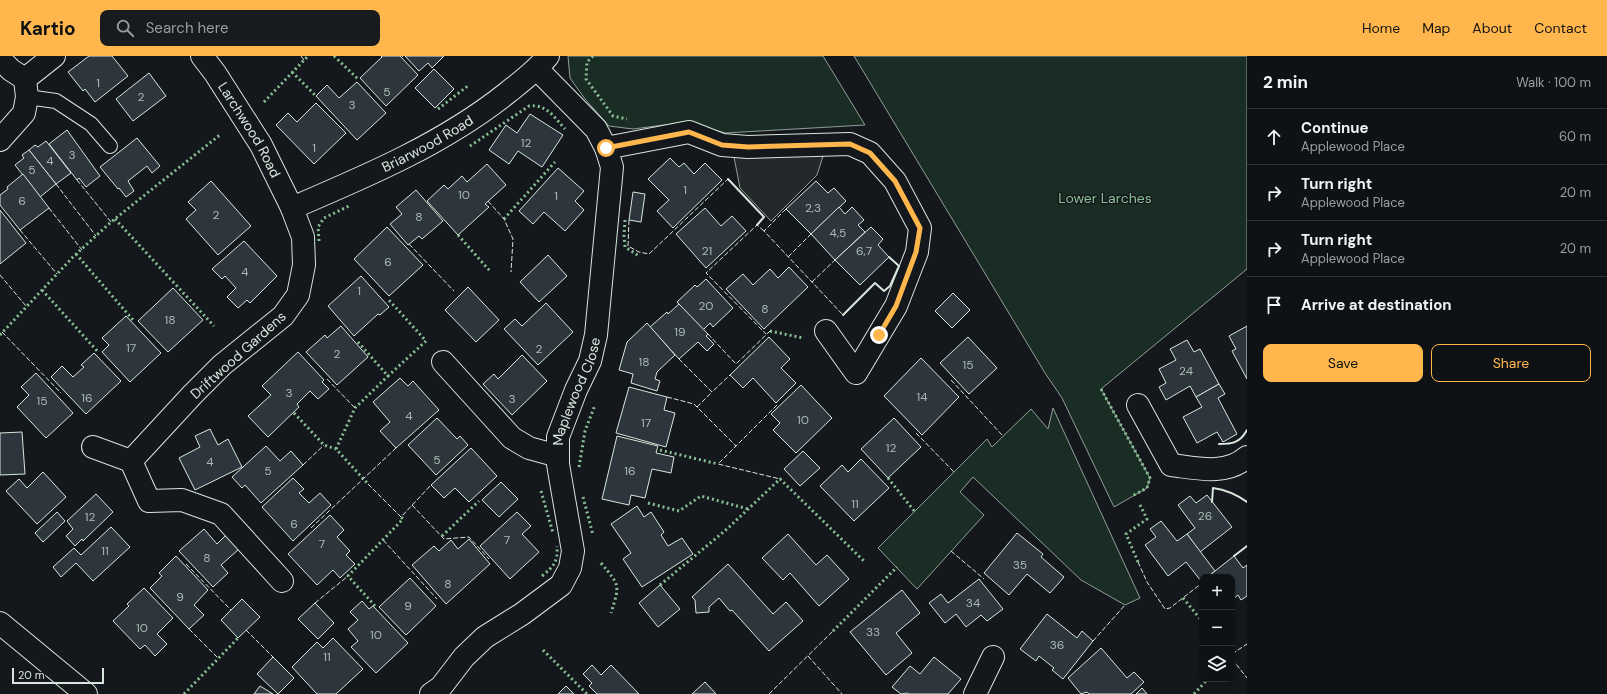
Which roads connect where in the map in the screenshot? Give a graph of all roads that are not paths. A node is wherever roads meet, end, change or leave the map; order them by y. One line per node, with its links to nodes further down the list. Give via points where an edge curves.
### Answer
1 (54, 56): 5 (street)
2 (202, 56): 9 (street, Larchwood Road, via 261,145)
3 (0, 59): 5 (street)
4 (542, 63): 8 (street, Maplewood Close, via 596,129); 9 (street, Briarwood Road, via 488,108 451,133 397,161)
5 (26, 88): 6 (street, via 24,113); 7 (lane, via 56,101 91,124)
6 (0, 140)
7 (110, 146)
8 (606, 148): 10 (street, via 689,132 722,145 748,147 850,144 870,153 895,181 920,228 916,252 896,306 856,373); 14 (street, Maplewood Close, via 612,167 596,335 590,361 558,437)
9 (292, 208): 15 (street, Driftwood Gardens, via 303,237 304,264 298,295 284,316 222,366)
10 (826, 330)
11 (443, 362): 14 (street, via 512,438 529,448)
12 (1138, 405): 16 (street, via 1171,465 1225,469)
13 (93, 447): 15 (street)
14 (558, 456): 21 (street, Maplewood Close, via 564,506 574,551 570,568 561,585 522,614 485,636 464,657 441,687)
15 (131, 461): 17 (street, via 149,501 182,500 221,514)
16 (1246, 462)
17 (282, 581)
18 (2, 629): 20 (street)
19 (994, 657): 22 (street)
20 (86, 694)
21 (431, 694)
22 (974, 694)

